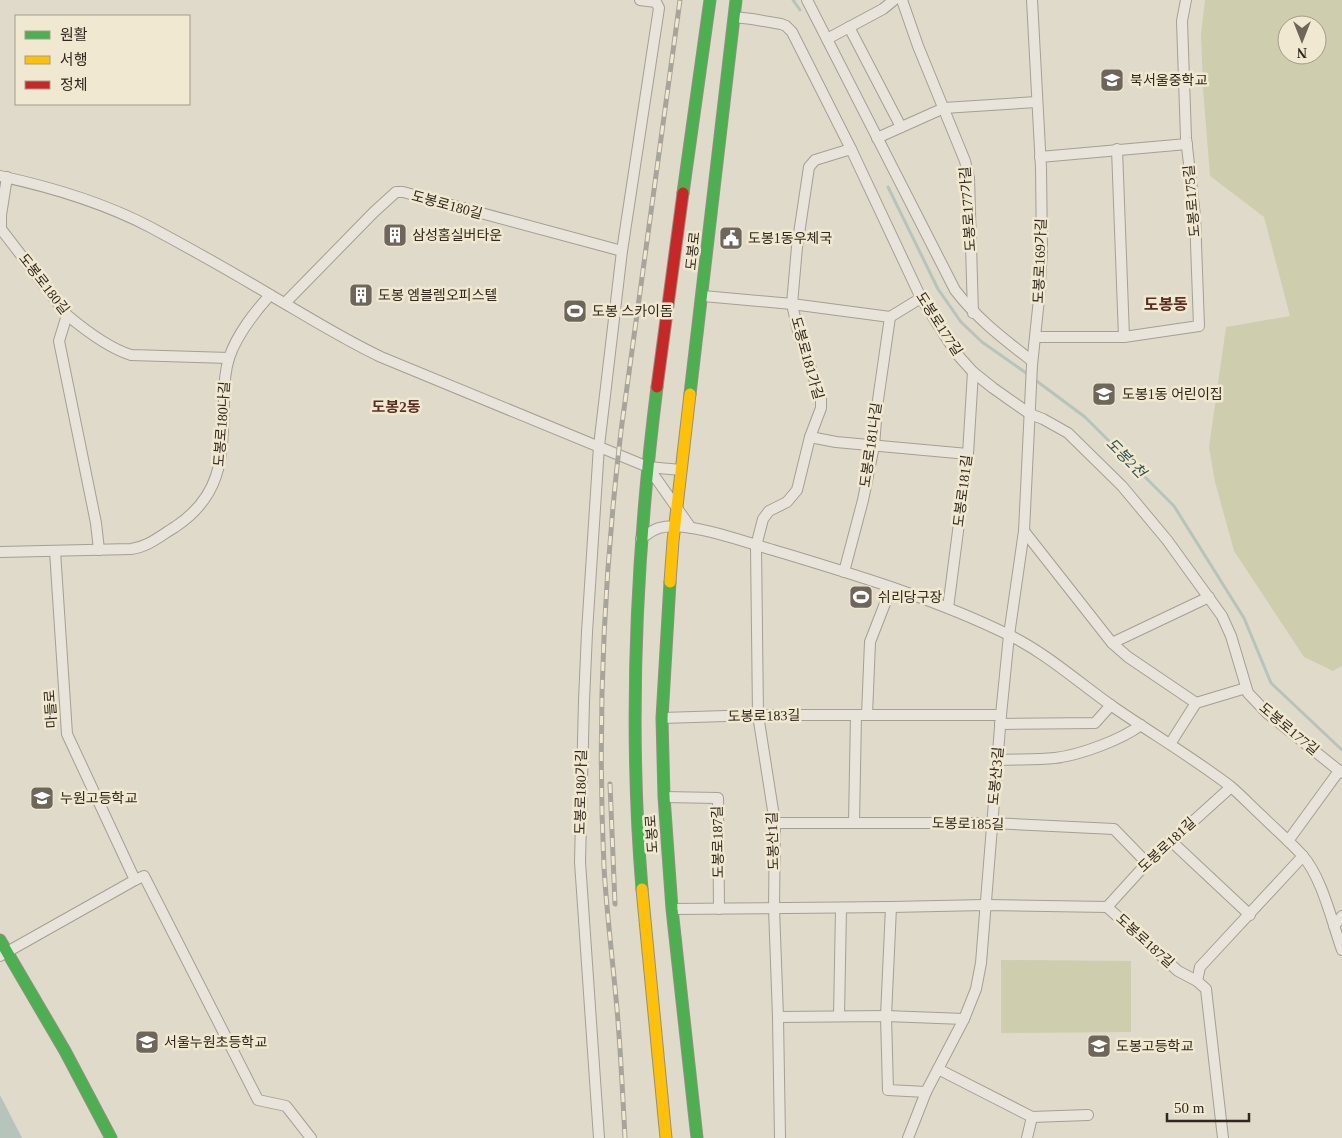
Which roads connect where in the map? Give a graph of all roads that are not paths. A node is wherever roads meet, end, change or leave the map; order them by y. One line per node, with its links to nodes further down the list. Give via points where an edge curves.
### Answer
1 (640, 0): 20 (street, via 656,2 659,8)
2 (807, 0): 10 (street)
3 (894, 0): 9 (street)
4 (902, 0): 12 (street, 도봉로177가길)
5 (1032, 0): 11 (street, 도봉로169가길)
6 (1186, 0): 15 (street, 도봉로175길, via 1182,21)
7 (710, 4): 39 (main road, 도봉로, via 663,330)
8 (735, 10): 16 (street, 도봉로177길, via 752,19 781,24 789,29); 22 (main road, 도봉로)
9 (849, 27): 10 (street); 13 (street)
10 (827, 39): 14 (street)
11 (1037, 102): 12 (street); 18 (street, 도봉로169가길)
12 (944, 108): 13 (street); 26 (street, 도봉로177가길, via 969,178)
13 (900, 127): 14 (street)
14 (877, 138): 26 (street, via 955,290)
15 (1187, 144): 17 (street); 30 (street, 도봉로175길, via 1196,216 1199,326)
16 (851, 149): 23 (street, 도봉로177길); 25 (street, 도봉로181가길, via 815,160 809,167)
17 (1117, 149): 18 (street); 30 (street)
18 (1040, 157): 29 (street, 도봉로169가길, via 1042,250)
19 (4, 176): 21 (street, 도봉로180길, via 121,214); 27 (street, 도봉로180길, via 1,229)
20 (622, 251): 24 (street, 도봉로180길, via 396,192); 36 (street)
21 (270, 295): 24 (street, 도봉로180길); 31 (street, 도봉로180나길, via 244,329)
22 (703, 296): 25 (street); 40 (main road, 도봉로)
23 (920, 298): 28 (street); 33 (street, 도봉로177길, via 956,353)
24 (285, 304): 36 (street, 도봉로180길, via 381,357)
25 (792, 304): 28 (street); 35 (street, 도봉로181가길, via 821,399 821,408)
26 (973, 313): 32 (street)
27 (67, 316): 31 (street, 도봉로180길, via 121,352 131,355); 47 (street, via 59,341)
28 (890, 317): 37 (street, 도봉로181나길)
29 (1036, 337): 30 (street, 도봉로175길); 32 (street, 도봉로169가길)
30 (1124, 337)
31 (229, 358): 47 (street, 도봉로180나길, via 218,473 198,509 144,547)
32 (1032, 363): 34 (street, 도봉로169가길)
33 (973, 372): 34 (street, 도봉로177길); 38 (street, 도봉로181길)
34 (1030, 410): 44 (street, 도봉산3길); 52 (street, 도봉로177길, via 1068,433 1092,455 1144,511)
35 (810, 437): 37 (street); 46 (street, 도봉로181가길, via 797,490 788,502 769,511 763,519)
36 (599, 446): 39 (street, 도봉로180길); 102 (street, 도봉로180가길, via 584,701 580,837)
37 (874, 446): 38 (street); 50 (street, 도봉로181나길)
38 (968, 454): 53 (street, 도봉로181길)
39 (648, 466): 40 (street, 도봉로180길); 41 (street); 45 (main road, 도봉로)
40 (681, 470): 41 (main road, 도봉로)
41 (677, 506): 42 (main road, 도봉로); 43 (street)
42 (675, 527): 43 (street); 45 (street, via 660,528); 62 (main road, 도봉로)
43 (691, 528): 46 (street)
44 (1024, 531): 54 (street, 도봉산3길); 55 (street)
45 (641, 539): 103 (main road, 도봉로, via 634,714 636,797)
46 (756, 546): 50 (street); 59 (street, 도봉산1길)
47 (99, 550): 48 (street, 도봉로180나길)
48 (54, 551): 49 (street, 도봉로180나길); 77 (street, 마들로, via 67,734)
49 (0, 552)
50 (844, 572): 51 (street)
51 (891, 588): 53 (street); 61 (street, via 870,642)
52 (1209, 596): 55 (street); 56 (street, 도봉로177길, via 1231,636)
53 (948, 608): 54 (street)
54 (1009, 635): 58 (street, via 1027,644); 63 (street, 도봉산3길)
55 (1112, 643): 57 (street)
56 (1246, 688): 57 (street); 67 (street, 도봉로177길, via 1267,713)
57 (1196, 703): 65 (street)
58 (1111, 705): 63 (street, via 1095,723); 64 (street)
59 (758, 715): 60 (street, 도봉로183길); 62 (street, 도봉로183길); 70 (street, 도봉산1길)
60 (856, 716): 61 (street, 도봉로183길); 71 (street)
61 (867, 716): 63 (street, 도봉로183길)
62 (662, 718): 69 (main road, 도봉로)
63 (1000, 720): 66 (street, 도봉산3길)
64 (1141, 725): 65 (street); 66 (street, via 1109,742 1056,758)
65 (1170, 744): 68 (street)
66 (997, 760): 72 (street, 도봉산3길)
67 (1341, 772): 74 (street)
68 (1231, 787): 73 (street, 도봉로181길); 74 (street)
69 (664, 797): 83 (main road, 도봉로); 84 (street, 도봉로187길, via 718,798)
70 (775, 823): 71 (street, 도봉로185길); 81 (street, 도봉산1길)
71 (854, 823): 72 (street, 도봉로185길)
72 (992, 823): 76 (street, 도봉로185길, via 1114,829); 78 (street, 도봉산3길)
73 (1171, 841): 76 (street, 도봉로181길); 85 (street)
74 (1288, 841): 75 (street)
75 (1303, 856): 85 (street); 87 (street, via 1316,877)
76 (1147, 862): 80 (street, 도봉로181길)
77 (140, 878): 90 (street); 101 (street, 마들로, via 258,1100 286,1106)
78 (985, 905): 79 (street, 도봉로187길); 80 (street, 도봉로187길); 95 (street, 도봉산3길, via 981,963 976,989)
79 (891, 907): 82 (street, 도봉로187길); 93 (street)
80 (1107, 907): 91 (street, 도봉로187길, via 1178,971)
81 (774, 908): 82 (street, 도봉로187길); 84 (street, 도봉로187길); 94 (street, 도봉산1길)
82 (842, 908): 92 (street)
83 (672, 909): 84 (street, 도봉로187길); 104 (main road, 도봉로)
84 (719, 909)
85 (1250, 915): 91 (street, via 1200,966)
86 (1342, 916): 87 (street)
87 (1334, 926): 89 (street)
88 (0, 940): 90 (main road)
89 (1342, 950)
90 (4, 954): 100 (main road, via 65,1051)
91 (1197, 982): 108 (street, via 1206,989)
92 (839, 1016): 93 (street); 94 (street)
93 (886, 1016): 95 (street); 97 (street, via 888,1090)
94 (778, 1017): 105 (street, 도봉산1길)
95 (964, 1019): 96 (street, 도봉산3길)
96 (938, 1069): 97 (street, 도봉산3길); 99 (street)
97 (926, 1092): 106 (street, 도봉산3길)
98 (1088, 1115): 99 (street)
99 (1032, 1117): 107 (street)
100 (112, 1138)
101 (311, 1138)
102 (599, 1138)
103 (666, 1138)
104 (697, 1138)
105 (780, 1138)
106 (908, 1138)
107 (1027, 1138)
108 (1223, 1138)

